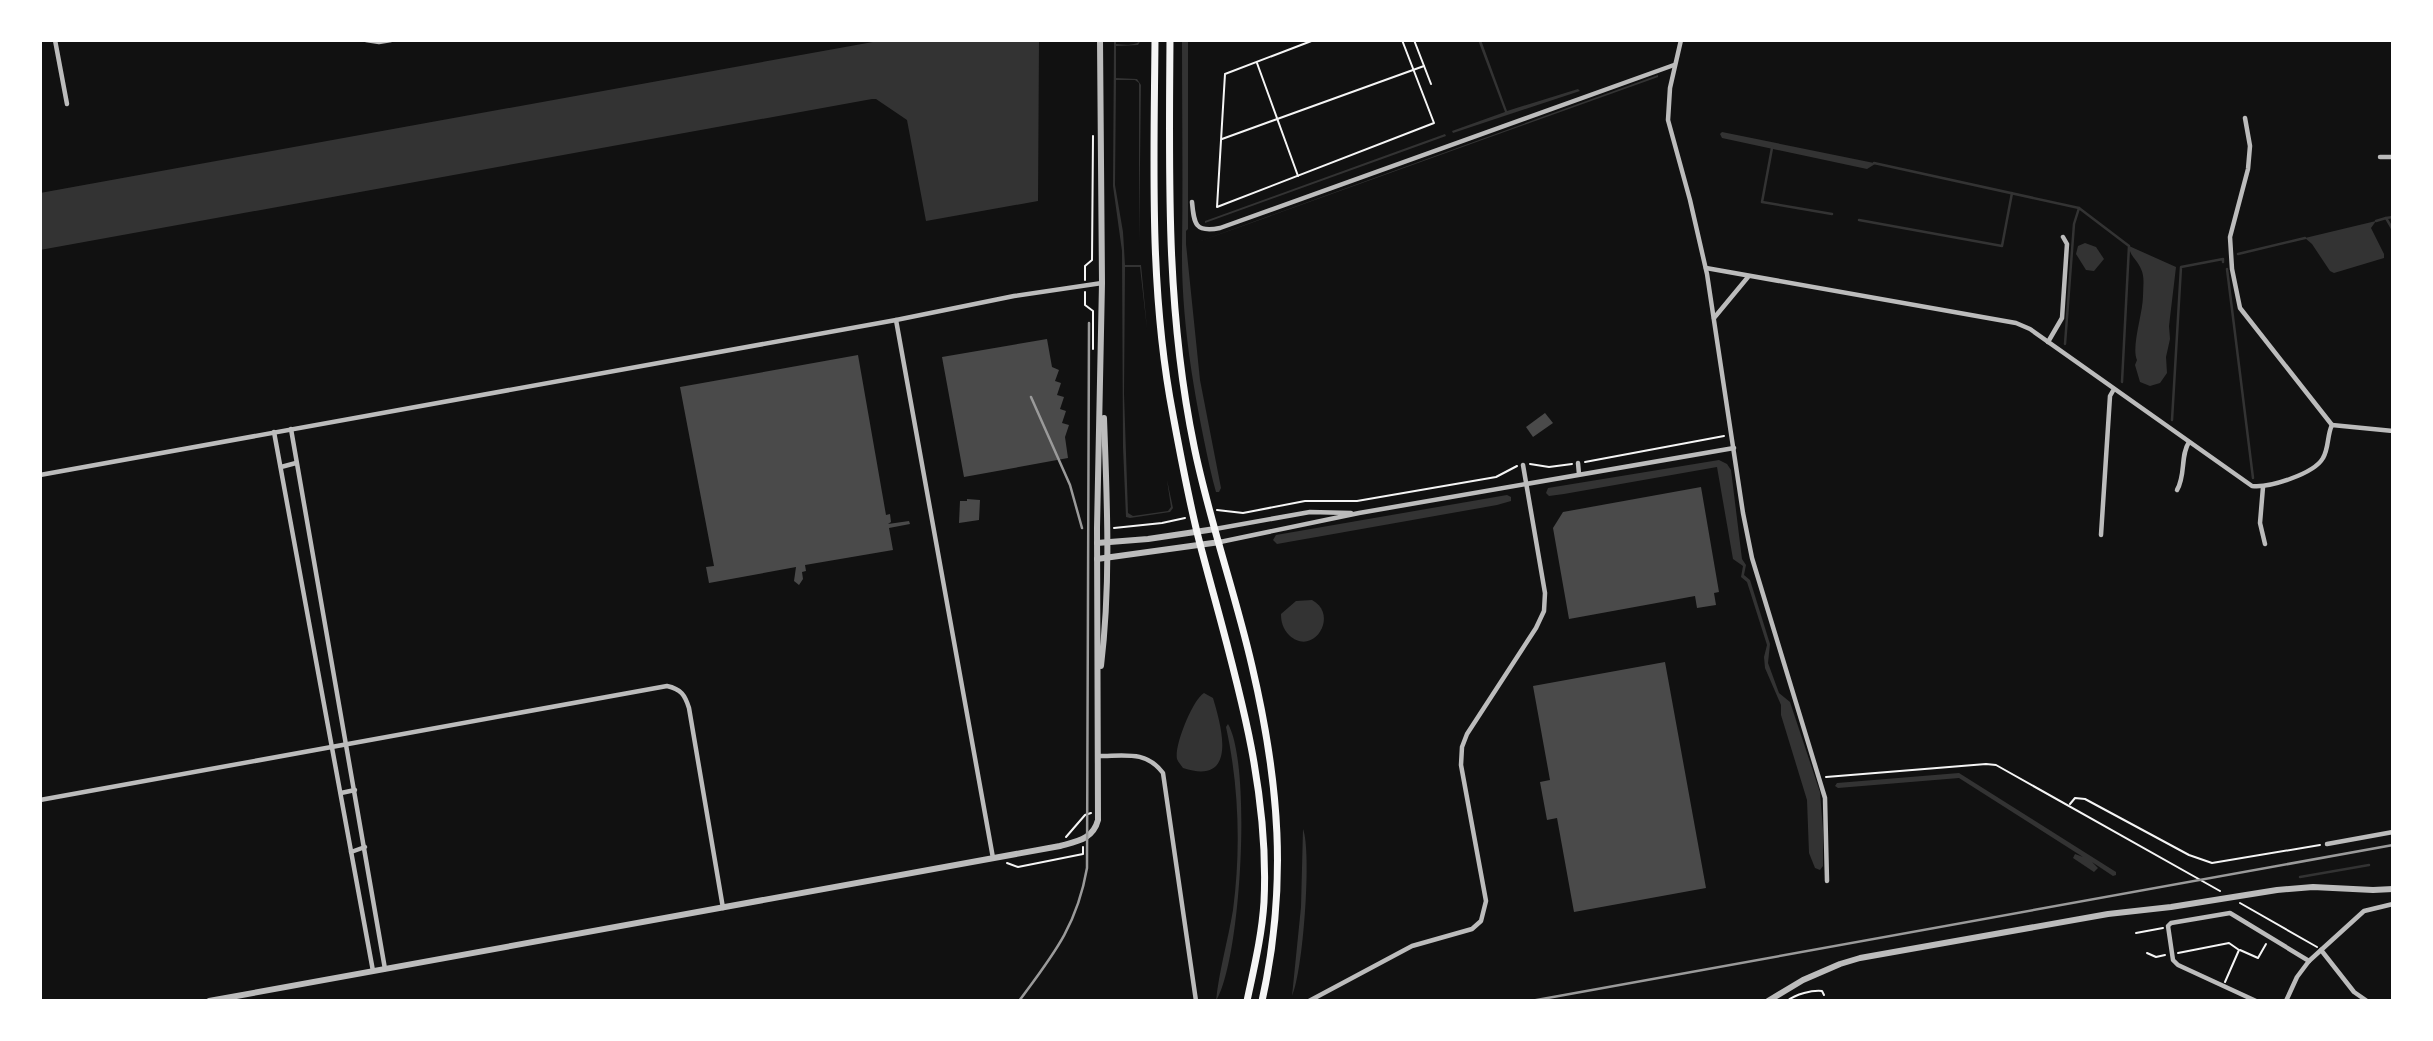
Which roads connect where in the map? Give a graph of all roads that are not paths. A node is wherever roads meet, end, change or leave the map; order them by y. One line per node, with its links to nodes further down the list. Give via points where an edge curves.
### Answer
1 (55, 40): 9 (street)
2 (366, 40): 3 (street)
3 (391, 40)
4 (1100, 40): 17 (street)
5 (1155, 40): 40 (main road, via 1154,227 1159,325)
6 (1170, 40): 39 (main road, via 1170,258 1187,410)
7 (1681, 40): 8 (street)
8 (1674, 65): 13 (street, via 1220,228 1199,228); 15 (street, via 1668,120)
9 (67, 104)
10 (2245, 118): 23 (street, via 2248,169 2230,237 2240,308)
11 (2393, 157): 12 (street)
12 (2380, 158)
13 (1192, 202)
14 (2063, 237): 20 (street, via 2067,244 2062,318)
15 (1706, 268): 16 (street); 18 (street)
16 (1749, 276): 18 (street); 20 (street, via 2016,323)
17 (1102, 283): 19 (street); 21 (street)
18 (1714, 318): 28 (street)
19 (896, 320): 24 (street); 60 (street)
20 (2048, 342): 22 (street)
21 (1101, 363): 43 (street); 44 (street)
22 (2115, 389): 27 (street); 41 (street, via 2110,396)
23 (2332, 425): 25 (street); 36 (street, via 2325,455 2316,466)
24 (291, 429): 26 (street); 29 (street)
25 (2393, 431)
26 (274, 432): 32 (street); 34 (street)
27 (2189, 442): 36 (street, via 2252,486); 37 (street)
28 (1734, 448): 33 (street); 61 (street, via 1752,558 1820,778 1827,816)
29 (296, 463): 32 (street); 50 (street)
30 (1578, 463): 33 (street)
31 (1522, 465): 35 (street)
32 (281, 467): 51 (street)
33 (1580, 474): 35 (street)
34 (40, 475)
35 (1526, 483): 38 (street); 74 (street, via 1544,611 1462,747 1461,765 1486,901 1481,921 1472,929 1412,946)
36 (2263, 487): 45 (street, via 2260,523)
37 (2177, 491)
38 (1359, 513): 39 (street, via 1310,512); 42 (street)
39 (1215, 529): 40 (street); 42 (main road)
40 (1197, 532): 44 (street); 46 (main road)
41 (2101, 536)
42 (1220, 542): 46 (street); 73 (main road, via 1252,666 1278,822 1274,941)
43 (1097, 543): 44 (street); 48 (street)
44 (1109, 543): 47 (street)
45 (2265, 544)
46 (1200, 545): 47 (street); 72 (main road, via 1245,715 1262,816 1264,904)
47 (1109, 558): 48 (street); 49 (street)
48 (1097, 559): 49 (street)
49 (1099, 685): 52 (street)
50 (346, 745): 51 (street); 53 (street); 64 (street, via 667,686 676,688 689,708)
51 (332, 747): 54 (street); 55 (street)
52 (1098, 756): 60 (street, via 1095,829 1085,838 1060,846); 71 (street, via 1142,756 1154,761 1163,773)
53 (355, 790): 54 (street); 58 (street)
54 (341, 793): 59 (street)
55 (40, 800)
56 (2393, 832): 57 (street)
57 (2327, 844)
58 (365, 848): 59 (street); 67 (street)
59 (351, 852): 68 (street)
60 (996, 858): 64 (street)
61 (1827, 881)
62 (2393, 889): 69 (street, via 2313,887 2108,914 1860,958 1822,971)
63 (2393, 904): 65 (street, via 2364,911)
64 (723, 908): 67 (street)
65 (2321, 950): 66 (street); 79 (street, via 2354,992)
66 (2309, 961): 77 (street, via 2230,913 2168,926 2178,965); 78 (street)
67 (385, 970): 68 (street)
68 (373, 972): 70 (street)
69 (1783, 993): 75 (street); 76 (street)
70 (209, 1001)
71 (1196, 1001)
72 (1247, 1001)
73 (1262, 1001)
74 (1310, 1001)
75 (1768, 1001)
76 (1777, 1001)
77 (2256, 1001)
78 (2286, 1001)
79 (2367, 1001)

